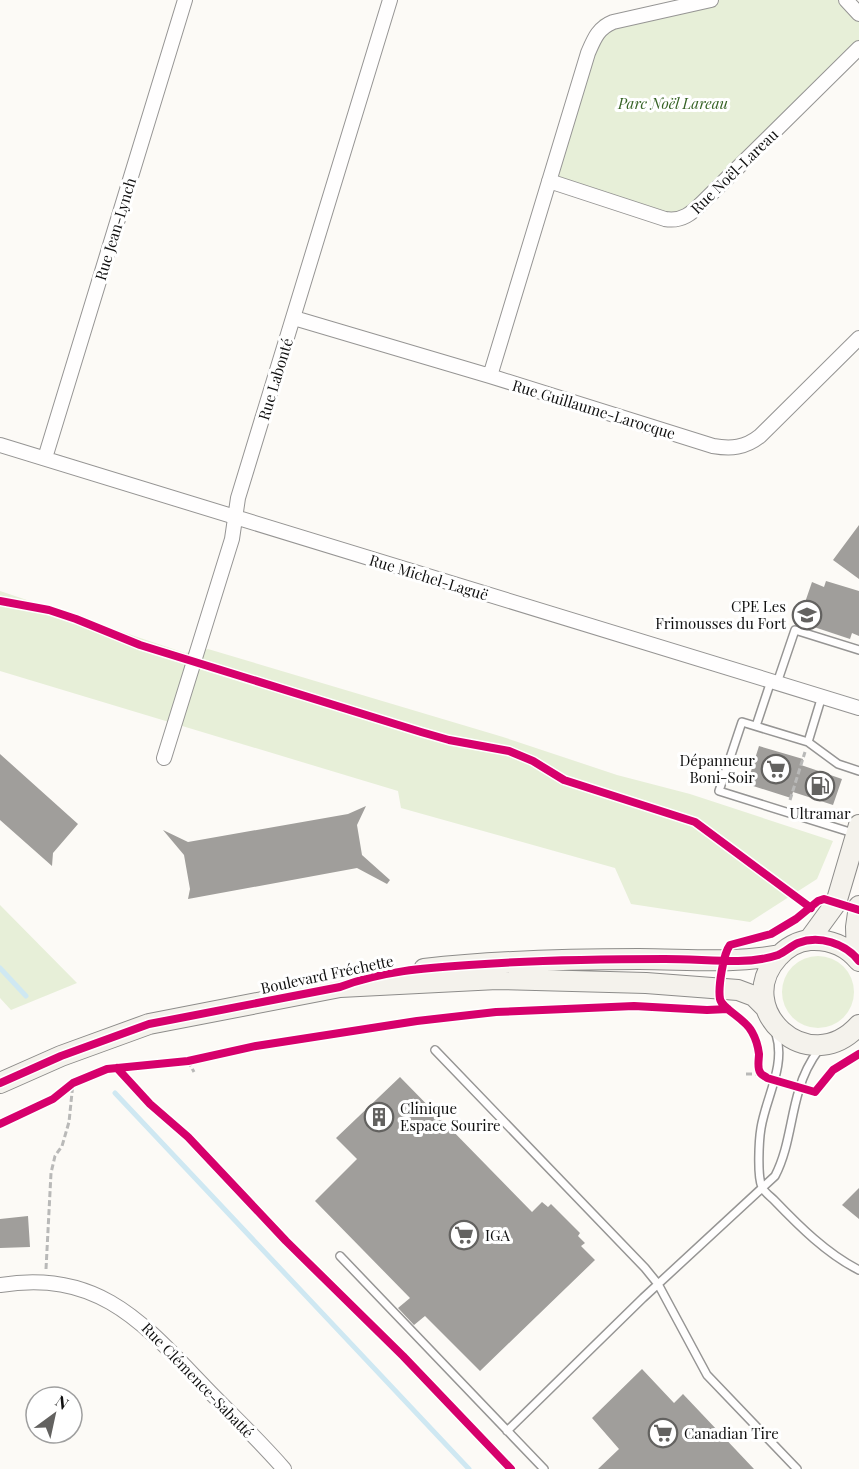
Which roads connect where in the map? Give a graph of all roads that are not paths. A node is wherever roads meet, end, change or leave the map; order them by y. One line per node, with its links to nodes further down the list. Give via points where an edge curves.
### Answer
1 (185, 0): 12 (street, Rue Jean-Lynch)
2 (390, 0): 8 (street, Rue Labonté)
3 (711, 0): 7 (street, via 613,22 601,29 588,53)
4 (846, 0): 5 (street)
5 (859, 14)
6 (859, 48): 7 (street, Rue Noël-Lareau, via 687,216 665,219)
7 (549, 180): 10 (street)
8 (294, 318): 10 (street, Rue Guillaume-Larocque); 13 (street, Rue Labonté, via 238,498)
9 (859, 338): 10 (street, Rue Guillaume-Larocque, via 760,436 736,448 713,446)
10 (490, 376)
11 (0, 445): 12 (street, Rue Michel-Laguë)
12 (45, 458): 13 (street, Rue Michel-Laguë)
13 (236, 517): 15 (street, Rue Michel-Laguë); 20 (street, Rue Labonté)
14 (859, 650): 15 (lane, via 795,630)
15 (774, 682): 16 (street, Rue Michel-Laguë); 18 (lane)
16 (822, 696): 17 (street, Rue Michel-Laguë); 19 (lane)
17 (859, 708)
18 (756, 726): 19 (lane); 22 (lane, via 742,722 719,791)
19 (808, 742): 21 (lane, via 838,764)
20 (164, 758)
21 (859, 771)
22 (857, 830): 24 (main road, via 836,903)
23 (859, 906): 26 (main road)
24 (809, 940): 25 (main road, Boulevard Fréchette); 26 (main road, via 838,944)
25 (780, 954): 27 (main road, Boulevard Fréchette, via 738,961 566,960 438,968 365,978); 28 (main road, via 765,982)
26 (858, 959)
27 (340, 987): 28 (main road, Boulevard Fréchette, via 497,979 646,983 738,990 754,996); 32 (main road, Boulevard Fréchette, via 149,1024)
28 (769, 1014): 30 (main road, Boulevard Fréchette, via 789,1038); 33 (lane, via 780,1046 761,1128)
29 (859, 1026): 30 (main road, via 844,1038)
30 (821, 1046): 33 (lane, via 799,1088 783,1161)
31 (435, 1050): 36 (lane)
32 (0, 1083)
33 (762, 1188): 35 (lane, via 834,1254); 36 (lane)
34 (340, 1256): 38 (lane)
35 (859, 1270)
36 (658, 1284): 38 (lane); 41 (lane, via 707,1375)
37 (0, 1285): 39 (street, Rue Clémence-Sabatté, via 32,1282 70,1287 123,1308 150,1329)
38 (507, 1431): 40 (lane)
39 (284, 1469)
40 (544, 1469)
41 (797, 1469)

